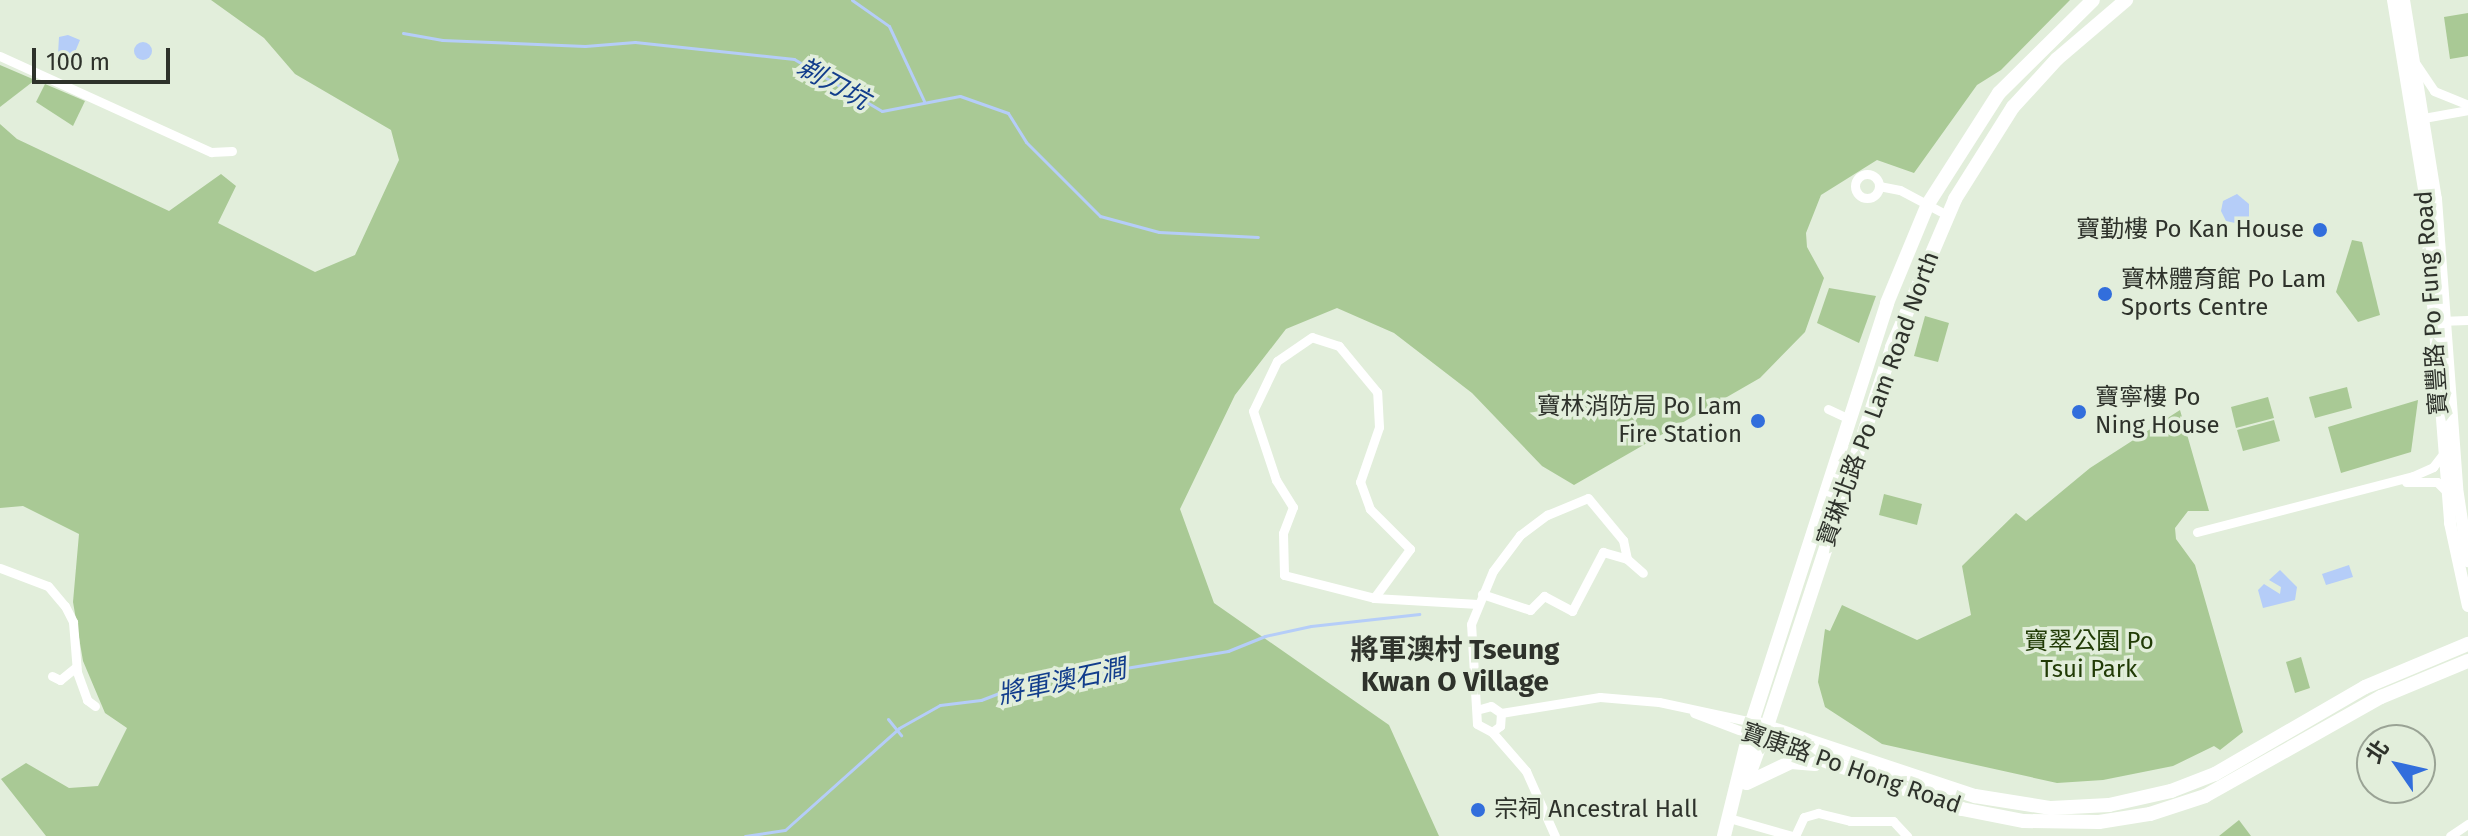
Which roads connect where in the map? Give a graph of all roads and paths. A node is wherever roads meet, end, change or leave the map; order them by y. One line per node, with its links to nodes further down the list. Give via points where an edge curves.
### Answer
1 (2093, 0): 11 (main road, 寶琳北路 Po Lam Road North, via 1999,93)
2 (2126, 0): 12 (main road, 寶琳北路 Po Lam Road North, via 2057,59 2013,107)
3 (2393, 0): 8 (street, 寶豐路 Po Fung Road)
4 (2404, 0): 6 (street, 寶豐路 Po Fung Road)
5 (0, 56): 9 (street, via 211,152)
6 (2416, 64): 7 (street, via 2434,91); 8 (street, 寶豐路 Po Fung Road)
7 (2468, 107): 8 (street)
8 (2420, 119): 14 (street, 寶豐路 Po Fung Road)
9 (232, 151)
10 (1879, 186): 11 (street)
11 (1928, 204): 12 (street); 16 (main road, 寶琳北路 Po Lam Road North, via 1887,303)
12 (1947, 215): 35 (main road, 寶琳北路 Po Lam Road North, via 1892,347)
13 (2468, 320): 14 (street)
14 (2439, 321): 17 (street, 寶豐路 Po Fung Road); 22 (street, 寶豐路 Po Fung Road)
15 (1828, 409): 16 (street)
16 (1849, 419): 35 (main road, 寶琳北路 Po Lam Road North)
17 (2443, 454): 18 (street, via 2428,470); 19 (street, 寶豐路 Po Fung Road)
18 (2387, 483): 19 (street, via 2434,481); 20 (street)
19 (2447, 492): 27 (street, 寶豐路 Po Fung Road)
20 (2197, 532)
21 (1627, 559): 24 (street); 26 (street, via 1603,552 1572,611 1544,596 1530,610); 26 (street, via 1623,540 1588,498 1547,515 1520,535)
22 (2468, 561)
23 (0, 568): 30 (street, via 48,586 65,606 73,622)
24 (1643, 573)
25 (1374, 598): 25 (street, via 1289,579 1282,570 1283,533 1293,507 1276,480 1253,411 1277,361 1312,337 1339,346 1377,392 1379,427 1360,482 1370,509 1410,549); 26 (street)
26 (1480, 599): 33 (street, via 1469,646)
27 (2468, 606)
28 (2468, 644): 35 (main road, 寶康路 Po Hong Road, via 2365,687 2215,774 2151,797 2109,805 2051,808 1975,796)
29 (2468, 661): 37 (main road, 寶康路 Po Hong Road, via 2381,697 2205,796 2126,819 2064,824 2004,818)
30 (78, 664): 31 (street, via 68,676); 32 (street, via 87,700)
31 (52, 676)
32 (95, 706)
33 (1480, 709): 34 (street, via 1491,706); 36 (street, via 1477,724)
34 (1501, 713): 35 (street, 寶康路 Po Hong Road, via 1600,697 1680,707); 36 (street, via 1500,726)
35 (1758, 730): 37 (main road, 寶康路 Po Hong Road); 38 (main road, 寶琳北路 Po Lam Road North); 39 (main road, 寶琳北路 Po Lam Road North, via 1734,779)
36 (1492, 732): 41 (street, via 1526,771)
37 (1831, 767): 38 (main road, via 1791,762)
38 (1747, 783): 39 (main road, 寶琳北路 Po Lam Road North)
39 (1731, 811): 42 (main road, 寶琳北路 Po Lam Road North); 43 (street)
40 (2468, 824): 45 (street)
41 (1555, 836)
42 (1724, 836)
43 (1794, 836): 44 (street, via 1804,817 1818,813 1850,821 1893,821)
44 (1907, 836)
45 (2450, 836)

